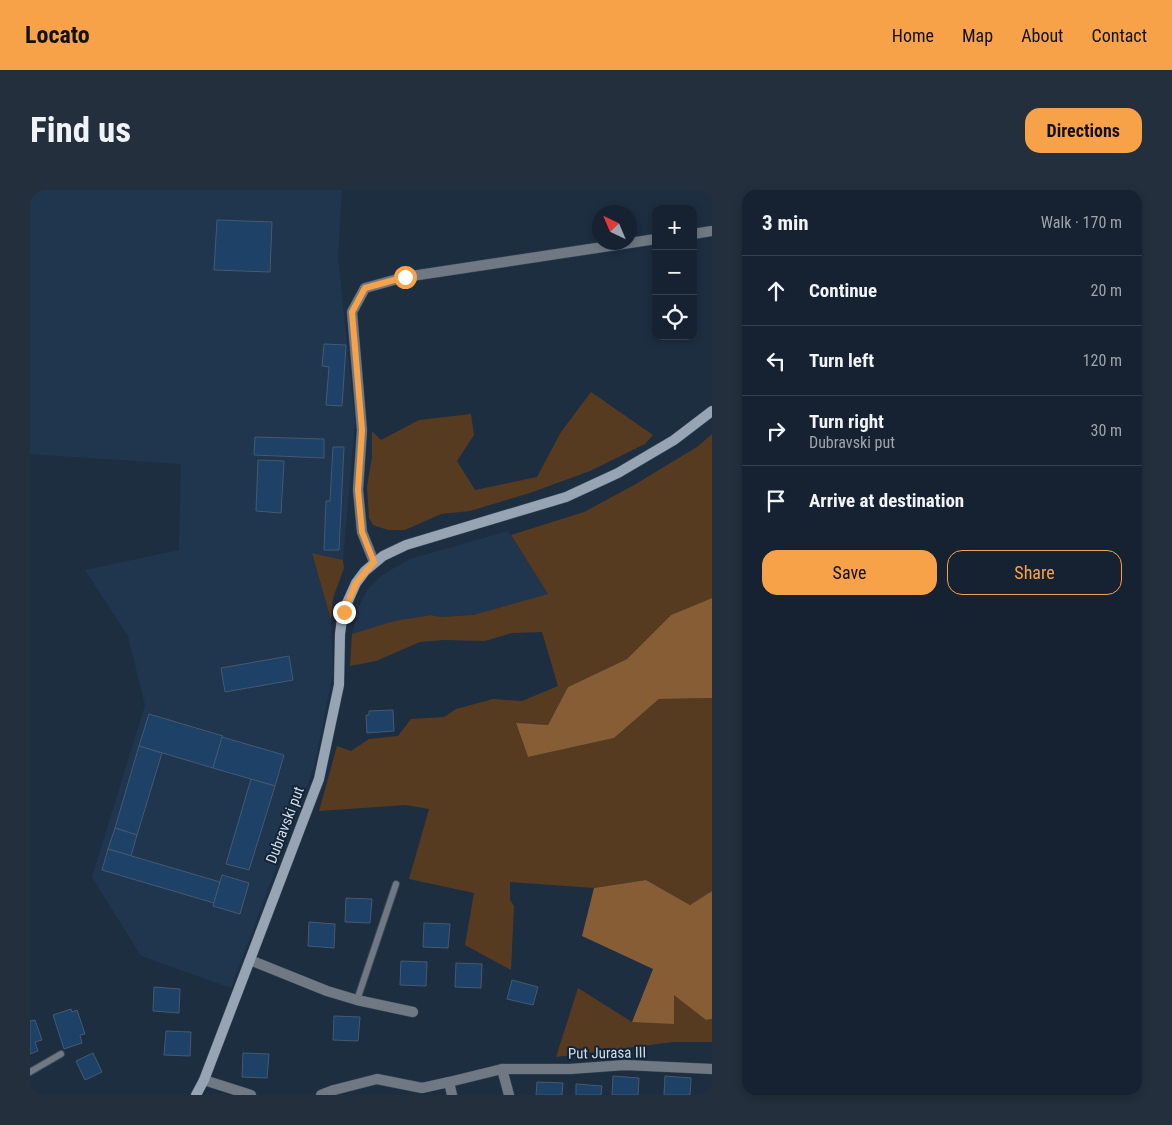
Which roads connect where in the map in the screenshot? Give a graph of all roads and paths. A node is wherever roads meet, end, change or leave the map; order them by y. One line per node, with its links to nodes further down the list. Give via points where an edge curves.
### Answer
1 (712, 229): 2 (street)
2 (697, 233)
3 (652, 240): 5 (street, via 405,277 365,288 352,312 362,430 358,490 362,532)
4 (712, 410): 5 (main road, Dubravski put, via 674,440 618,473 575,493 406,545)
5 (374, 562): 7 (main road, Dubravski put, via 356,583 344,612 340,634 340,685 319,779)
6 (396, 884): 8 (lane)
7 (250, 960): 8 (street); 14 (main road, Dubravski put)
8 (357, 1000): 9 (street)
9 (413, 1012)
10 (61, 1054): 13 (lane)
11 (712, 1069): 12 (street, Put Jurasa III, via 625,1066)
12 (502, 1070): 15 (street, Put Jurasa III); 20 (street)
13 (30, 1072)
14 (204, 1080): 16 (main road, Dubravski put); 17 (street)
15 (449, 1082): 18 (street, Put Jurasa III, via 422,1088 377,1079); 19 (street)
16 (196, 1095)
17 (251, 1095)
18 (321, 1095)
19 (452, 1095)
20 (509, 1095)

